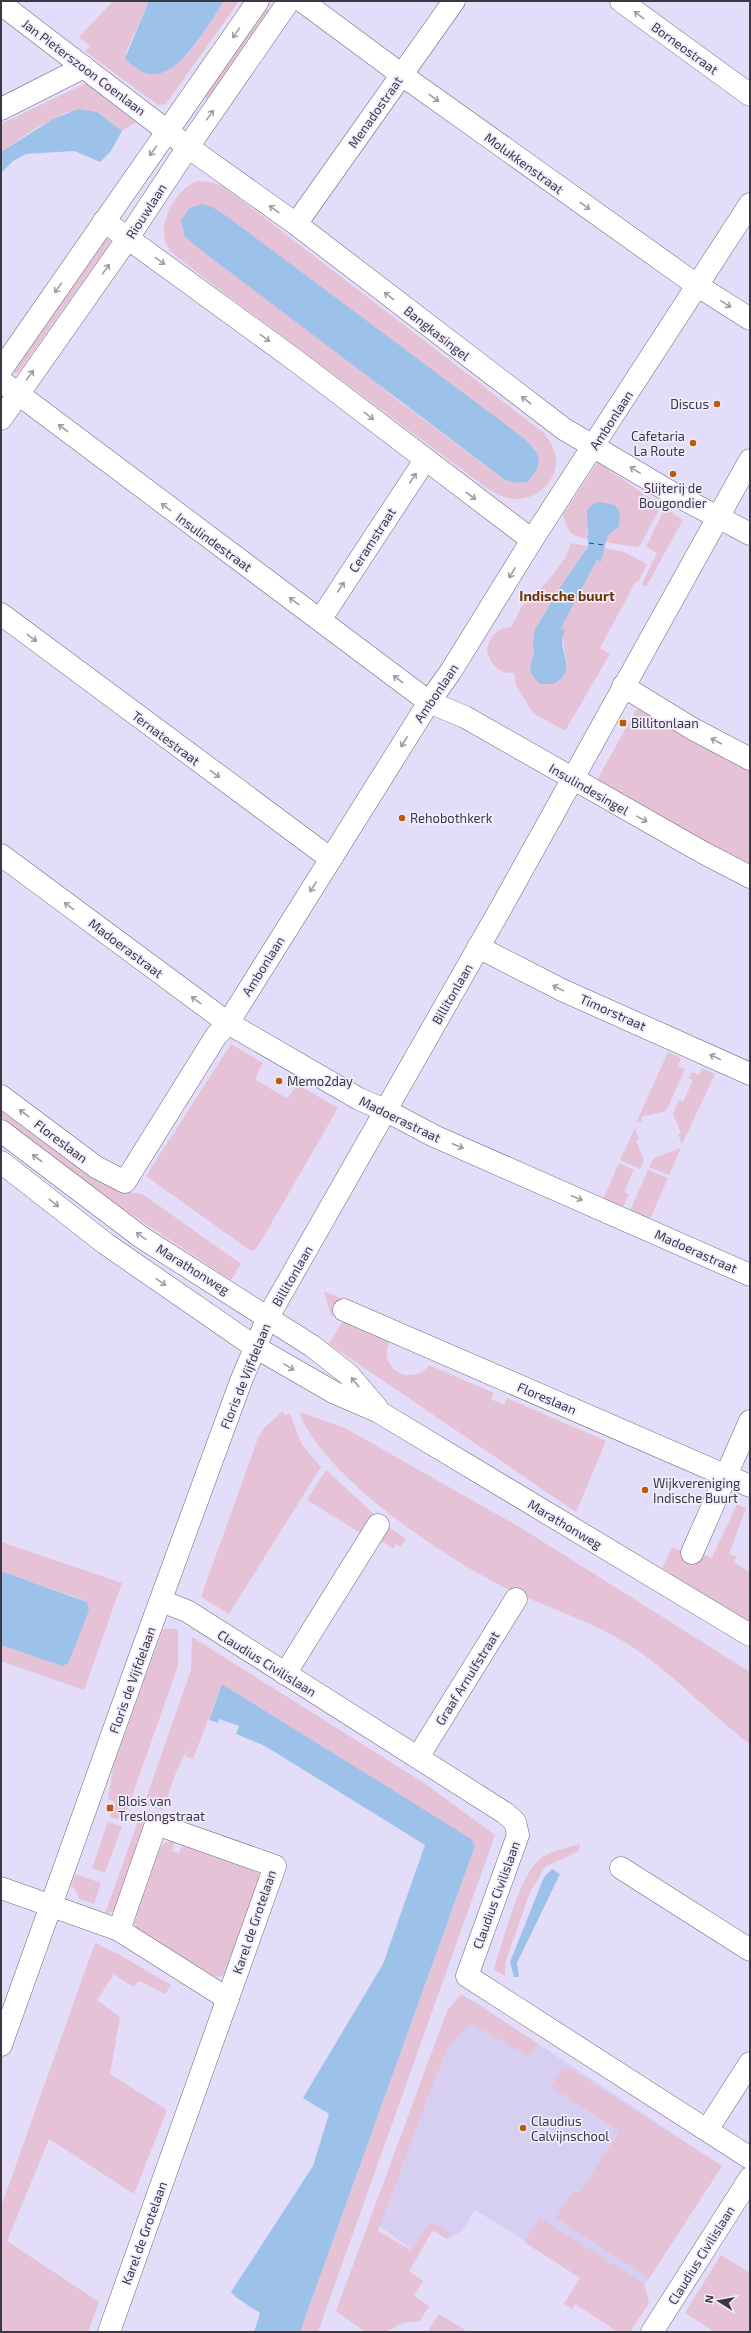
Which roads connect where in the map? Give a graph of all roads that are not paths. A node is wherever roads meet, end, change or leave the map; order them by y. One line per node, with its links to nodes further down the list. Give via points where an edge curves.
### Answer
1 (258, 1): 11 (street, one-way to 11)
2 (289, 1): 12 (street, Riouwlaan, one-way to 2)
3 (302, 1): 8 (street, Molukkenstraat)
4 (454, 1): 8 (street, Menadostraat)
5 (621, 1): 9 (street, Borneostraat, one-way to 5)
6 (1, 4): 7 (street, Jan Pieterszoon Coenlaan)
7 (84, 67): 10 (street); 11 (street, Jan Pieterszoon Coenlaan)
8 (402, 75): 15 (street, Menadostraat); 17 (street, Molukkenstraat, one-way to 17)
9 (750, 95)
10 (1, 110)
11 (168, 131): 12 (street, Bangkasingel); 14 (street, one-way to 14)
12 (188, 147): 15 (street, Bangkasingel, one-way to 12); 16 (street, Riouwlaan)
13 (750, 204): 17 (street, Ambonlaan)
14 (104, 221): 16 (street); 19 (street, one-way to 19)
15 (296, 224): 22 (street, Bangkasingel, one-way to 15, via 564,429)
16 (128, 238): 20 (street, Riouwlaan, one-way to 16); 23 (street, one-way to 23, via 295,360)
17 (698, 286): 18 (street, Molukkenstraat, one-way to 18); 22 (street, Ambonlaan)
18 (750, 319)
19 (1, 370)
20 (9, 387): 21 (street, Riouwlaan); 29 (street, Insulindestraat, one-way to 20)
21 (1, 419)
22 (595, 446): 25 (street, Bangkasingel, one-way to 22, via 672,493); 27 (street, Ambonlaan)
23 (425, 460): 27 (street, one-way to 27); 29 (street, Ceramstraat, one-way to 23)
24 (750, 460): 25 (street, Billitonlaan)
25 (718, 517): 26 (street, Bangkasingel); 30 (street, Billitonlaan)
26 (750, 534)
27 (532, 540): 31 (street, Ambonlaan, one-way to 31)
28 (1, 614): 35 (street, Ternatestraat, one-way to 35)
29 (320, 620): 31 (street, Insulindestraat, one-way to 29)
30 (623, 686): 32 (street, one-way to 30, via 693,729); 33 (street, Billitonlaan)
31 (429, 702): 33 (street, Insulindesingel, via 465,717); 35 (street, Ambonlaan, one-way to 35)
32 (750, 759)
33 (572, 779): 36 (street, Insulindesingel, one-way to 36); 37 (street, Billitonlaan)
34 (1, 855): 38 (street, Madoerastraat, one-way to 34)
35 (331, 859): 38 (street, Ambonlaan, one-way to 38)
36 (750, 877)
37 (478, 948): 39 (street, Timorstraat, one-way to 37, via 562,990); 41 (street, Billitonlaan)
38 (228, 1023): 41 (street, Madoerastraat, via 359,1100); 44 (street, Ambonlaan, via 216,1036)
39 (750, 1074)
40 (1, 1096): 44 (street, Floreslaan, one-way to 40, via 96,1167)
41 (385, 1110): 45 (street, Madoerastraat, one-way to 45, via 434,1136); 47 (street, Billitonlaan)
42 (1, 1131): 47 (street, Marathonweg, one-way to 42, via 141,1237)
43 (1, 1162): 48 (street, Marathonweg, one-way to 48, via 106,1244)
44 (125, 1182)
45 (750, 1275)
46 (344, 1310): 51 (street, Floreslaan)
47 (268, 1317): 48 (street, Floris de Vijfdelaan); 49 (street, Marathonweg, one-way to 47, via 348,1374)
48 (255, 1347): 49 (street, Marathonweg, one-way to 49, via 335,1393); 56 (street, Floris de Vijfdelaan)
49 (379, 1412): 57 (street, Marathonweg)
50 (750, 1421): 51 (street)
51 (725, 1475): 52 (street, Floreslaan); 54 (street)
52 (750, 1486)
53 (378, 1525): 58 (street)
54 (692, 1553)
55 (516, 1599): 59 (street, Graaf Arnulfstraat)
56 (161, 1601): 58 (street, Claudius Civilislaan, via 187,1612); 62 (street, Floris de Vijfdelaan)
57 (750, 1635)
58 (285, 1674): 59 (street, Claudius Civilislaan)
59 (418, 1757): 68 (street, Claudius Civilislaan, via 506,1813 515,1822 518,1835 467,1976)
60 (622, 1868): 64 (street)
61 (1, 1888): 62 (street)
62 (52, 1906): 63 (street); 66 (street, Floris de Vijfdelaan)
63 (119, 1930): 65 (street); 65 (street, Karel de Grotelaan, via 156,1824 275,1866)
64 (750, 1950)
65 (228, 1999): 71 (street, Karel de Grotelaan)
66 (1, 2045)
67 (750, 2063): 68 (street)
68 (707, 2130): 69 (street, Claudius Civilislaan)
69 (750, 2158)
70 (750, 2178): 72 (street, Claudius Civilislaan)
71 (109, 2332)
72 (652, 2332)

